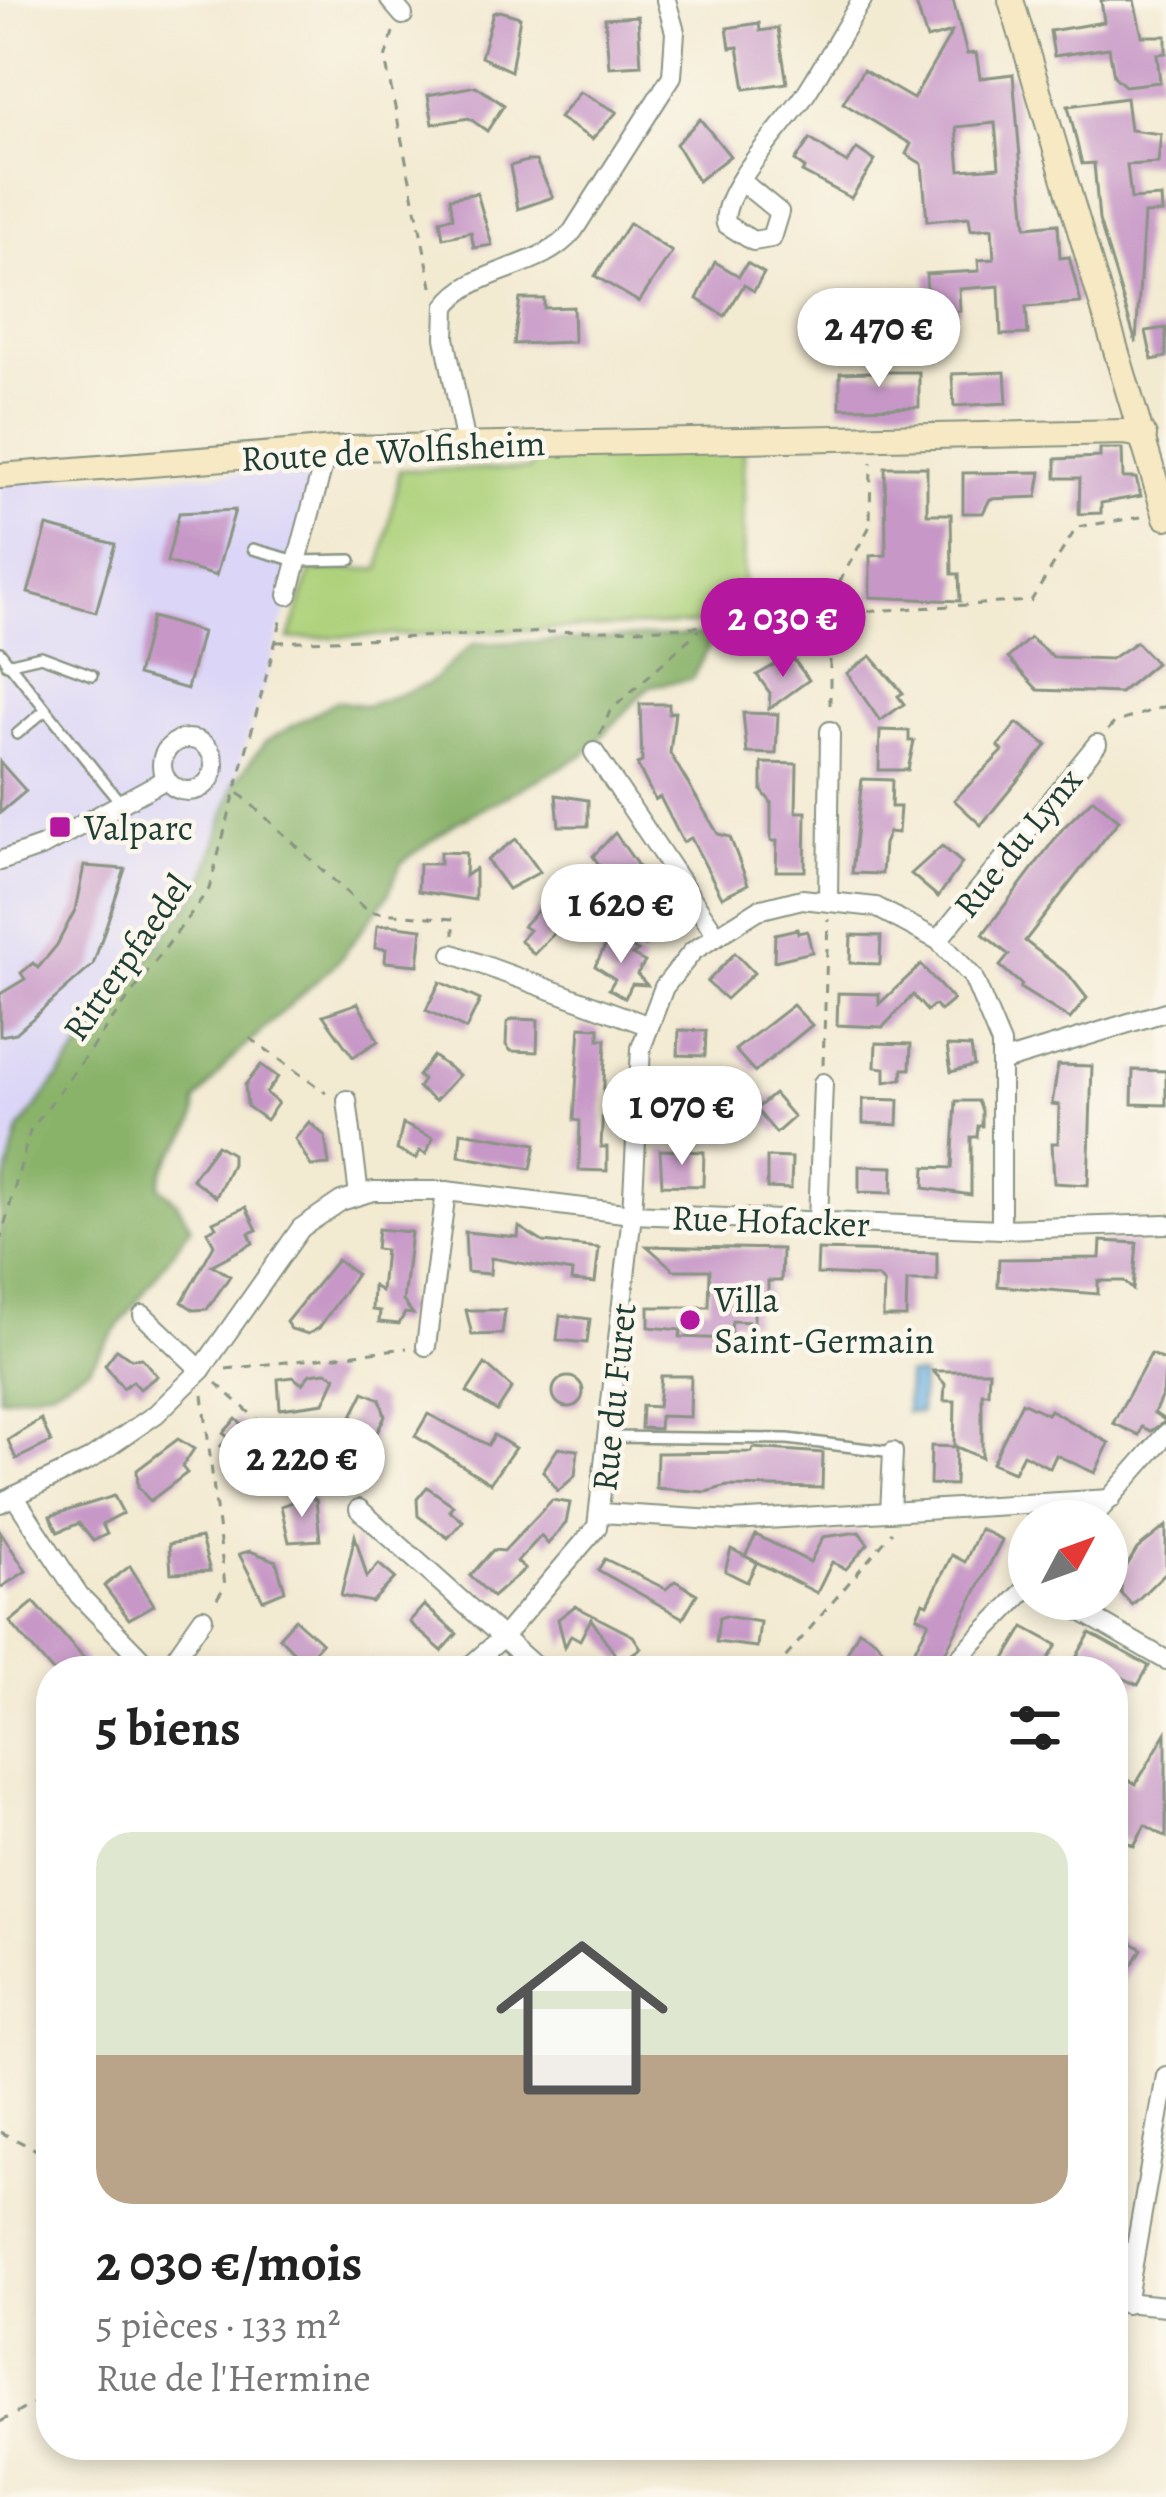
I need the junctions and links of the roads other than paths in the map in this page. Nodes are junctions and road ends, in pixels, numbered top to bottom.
1 (667, 0) edge
2 (862, 0) edge
3 (1011, 0) edge
4 (741, 182) dead end
5 (1144, 436) junction
6 (466, 445) junction
7 (327, 450) junction
8 (0, 476) edge
9 (1166, 516) edge
10 (254, 549) dead end
11 (351, 560) dead end
12 (297, 562) junction
13 (288, 595) road end
14 (0, 652) edge
15 (7, 664) junction
16 (92, 675) dead end
17 (43, 712) junction
18 (830, 731) road end
19 (17, 734) dead end
20 (1097, 743) road end
21 (594, 752) road end
22 (166, 779) dead end
23 (122, 804) junction
24 (0, 861) edge
25 (828, 899) junction
26 (715, 933) junction
27 (938, 940) junction
28 (453, 954) road end
29 (1165, 1012) edge
30 (647, 1025) junction
31 (1004, 1061) junction
32 (823, 1083) road end
33 (347, 1100) road end
34 (446, 1191) junction
35 (358, 1195) junction
36 (632, 1214) junction
37 (818, 1222) junction
38 (1166, 1224) edge
39 (1001, 1229) junction
40 (143, 1316) dead end
41 (426, 1346) road end
42 (201, 1370) junction
43 (1166, 1434) edge
44 (607, 1437) junction
45 (893, 1453) joint
46 (7, 1499) edge
47 (1111, 1499) joint
48 (359, 1509) road end
49 (890, 1512) junction
50 (602, 1513) junction
51 (1008, 1608) edge
52 (203, 1618) road end
53 (1096, 1620) edge
54 (501, 1640) junction
55 (139, 1656) edge
56 (176, 1656) edge
57 (482, 1656) edge
58 (521, 1656) edge
59 (961, 1656) edge
60 (1166, 1660) edge
61 (1166, 2076) edge
62 (1156, 2191) edge
63 (1128, 2277) edge
64 (1128, 2303) edge
65 (1166, 2306) edge

1 - 6 street
2 - 4 street
3 - 5 main road
5 - 6 main road, Route de Wolfisheim
5 - 9 main road
6 - 7 main road, Route de Wolfisheim
7 - 8 main road, Route de Wolfisheim
7 - 12 street
10 - 12 lane
11 - 12 lane
12 - 13 street
14 - 15 lane
15 - 16 lane
15 - 17 lane
17 - 19 lane
17 - 23 lane
18 - 25 street
20 - 27 street, Rue du Lynx
21 - 26 street
22 - 23 street
23 - 24 street
25 - 26 street
25 - 27 street
26 - 30 street, Rue du Furet
27 - 31 street
28 - 30 street
29 - 31 street
30 - 36 street, Rue du Furet
31 - 39 street
32 - 37 street
33 - 35 street
34 - 35 street, Rue Hofacker
34 - 36 street, Rue Hofacker
34 - 41 street
35 - 42 street, Rue Hofacker
36 - 37 street, Rue Hofacker
36 - 44 street, Rue du Furet
37 - 39 street, Rue Hofacker
38 - 39 street, Rue Hofacker
40 - 42 street
42 - 46 street, Rue Hofacker
43 - 47 street
44 - 45 lane
44 - 50 street, Rue du Furet
45 - 49 street
46 - 55 street
47 - 49 street
48 - 54 street
49 - 50 street
50 - 54 street, Rue du Furet
51 - 59 street
52 - 56 street
53 - 60 street
54 - 57 street, Rue du Furet
54 - 58 street
61 - 62 street
62 - 63 street
64 - 65 street

